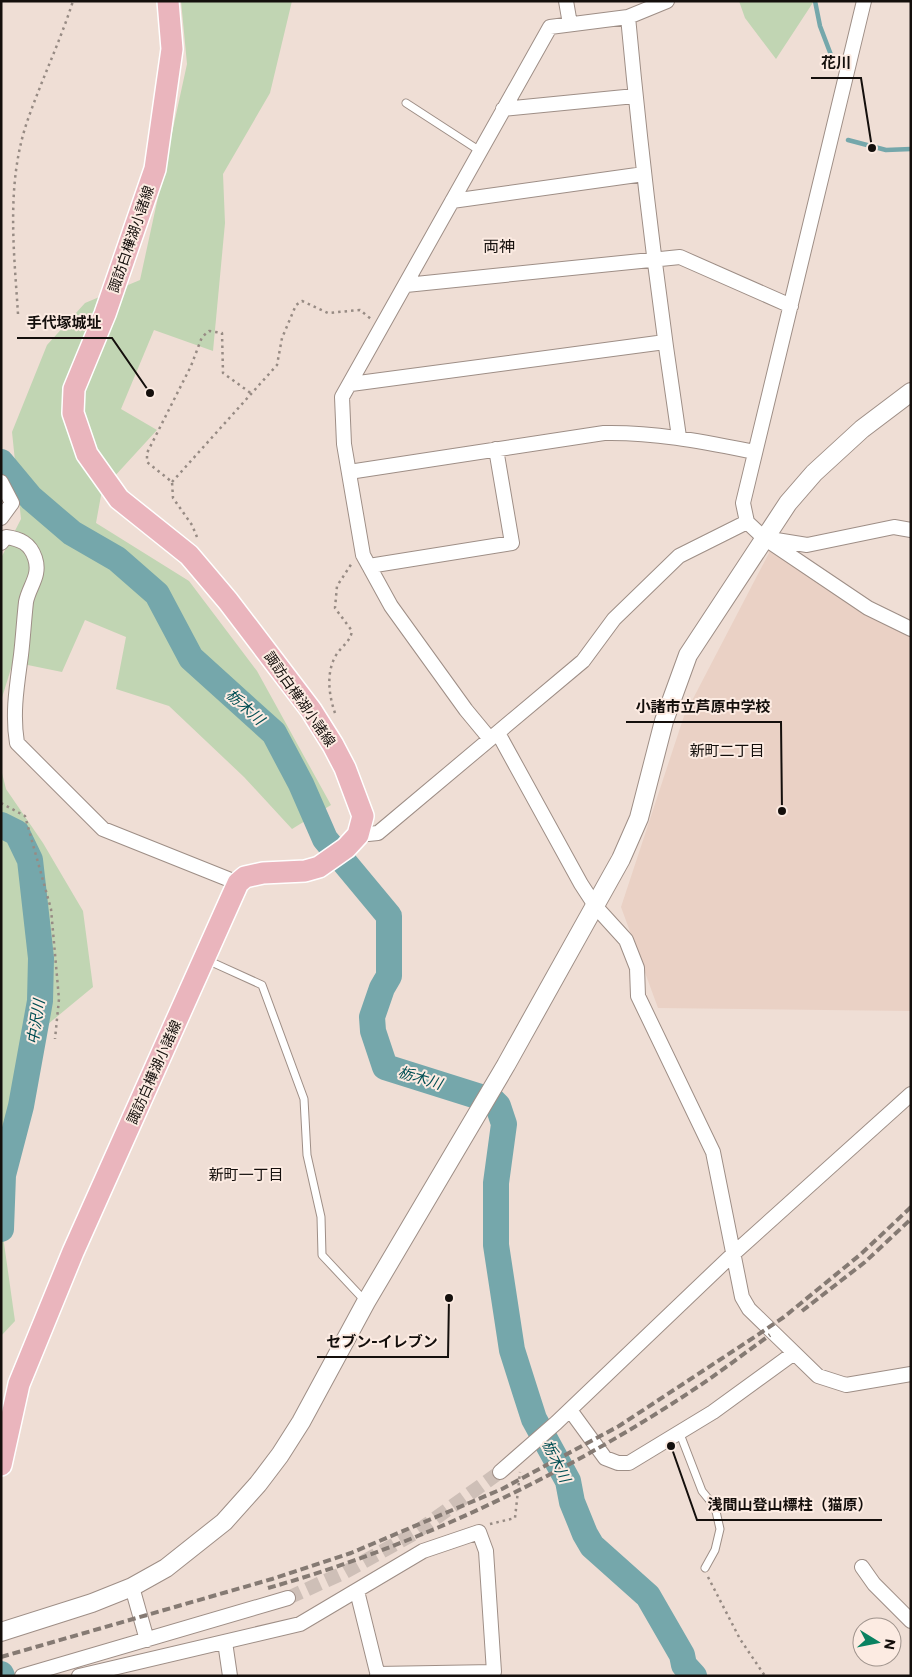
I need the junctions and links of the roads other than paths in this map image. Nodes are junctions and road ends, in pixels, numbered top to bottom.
1 (168, 1) edge
2 (566, 1) edge
3 (667, 1) edge
4 (864, 1) edge
5 (628, 17) junction
6 (570, 24) junction
7 (635, 96) junction
8 (406, 102) dead end
9 (503, 109) junction
10 (480, 152) junction
11 (644, 174) junction
12 (452, 201) junction
13 (654, 258) junction
14 (406, 285) junction
15 (791, 306) junction
16 (665, 342) junction
17 (350, 384) junction
18 (911, 392) edge
19 (679, 437) junction
20 (496, 450) junction
21 (755, 452) junction
22 (349, 472) junction
23 (1, 482) edge
24 (1, 518) edge
25 (747, 522) junction
26 (911, 530) edge
27 (764, 538) junction
28 (1, 543) edge
29 (369, 566) junction
30 (911, 629) edge
31 (494, 736) junction
32 (358, 835) junction
33 (238, 883) junction
34 (596, 907) junction
35 (204, 959) junction
36 (911, 1094) edge
37 (732, 1255) junction
38 (366, 1302) junction
39 (794, 1353) junction
40 (911, 1374) edge
41 (570, 1410) junction
42 (680, 1434) junction
43 (1, 1465) edge
44 (500, 1472) tunnel mouth
45 (862, 1566) dead end
46 (705, 1568) road end
47 (132, 1587) junction
48 (357, 1592) junction
49 (288, 1598) tunnel mouth
50 (911, 1621) edge
51 (1, 1632) edge
52 (147, 1640) junction
53 (225, 1642) junction
54 (132, 1670) edge
55 (494, 1674) edge
56 (27, 1675) edge
57 (378, 1675) edge
58 (80, 1676) edge
59 (230, 1676) edge

1 - 32 main road, 諏訪白樺湖小諸線
2 - 6 street
3 - 5 street
4 - 15 street
5 - 6 street
5 - 7 street
6 - 9 street
7 - 9 street
7 - 11 street
8 - 10 lane
9 - 10 street
10 - 12 street
11 - 12 street
11 - 13 street
12 - 14 street
13 - 14 street
13 - 15 street
13 - 16 street
14 - 17 street
15 - 21 street
16 - 17 street
16 - 19 street
17 - 22 street
18 - 27 street
19 - 20 street
19 - 21 street
20 - 22 street
20 - 29 street
21 - 25 street
22 - 29 street
23 - 24 street
25 - 27 street
25 - 31 street
26 - 27 street
27 - 30 street
27 - 34 street
28 - 33 street
29 - 31 street
31 - 32 street
31 - 34 street
32 - 33 main road
33 - 35 main road, 諏訪白樺湖小諸線
34 - 37 street
34 - 38 street
35 - 38 lane
35 - 43 main road, 諏訪白樺湖小諸線
36 - 37 street
37 - 39 street
37 - 41 street
38 - 47 street
39 - 40 street
39 - 42 street
41 - 42 street
41 - 44 street
42 - 46 lane
45 - 50 street
47 - 51 street
47 - 52 street
48 - 53 street
48 - 55 street
48 - 57 street
49 - 52 street
52 - 56 street
53 - 54 street
53 - 59 street
54 - 58 street
55 - 57 street

